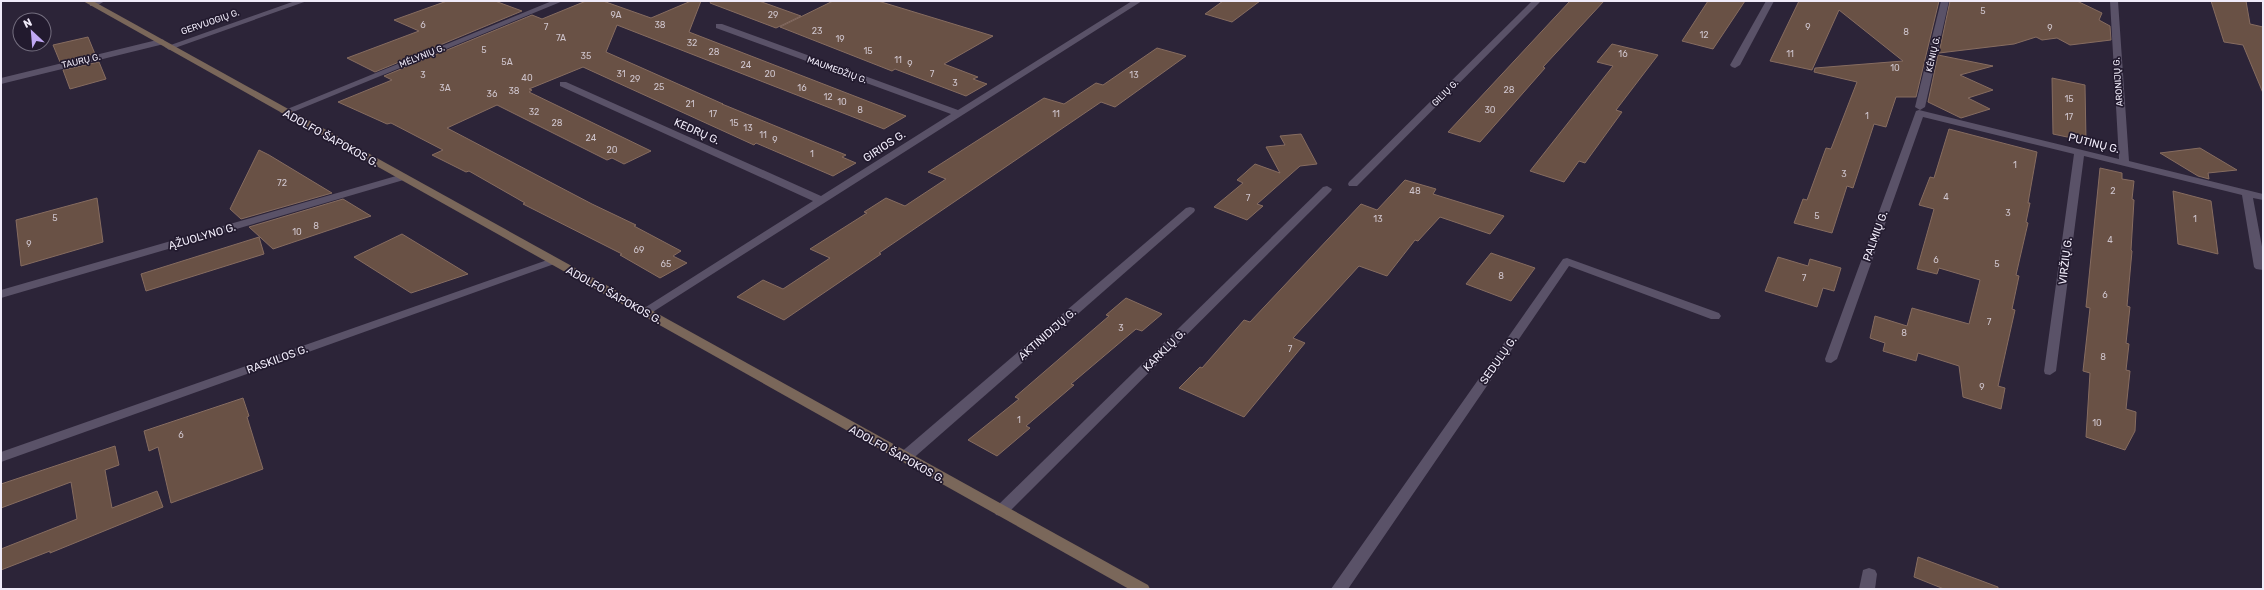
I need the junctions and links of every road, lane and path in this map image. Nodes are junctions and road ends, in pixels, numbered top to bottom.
1 (303, 1) edge
2 (559, 1) edge
3 (1138, 1) edge
4 (1537, 1) edge
5 (1770, 1) edge
6 (1945, 1) edge
7 (2114, 1) edge
8 (94, 2) edge
9 (719, 26) dead end
10 (165, 44) junction
11 (1735, 65) dead end
12 (1, 81) edge
13 (563, 84) dead end
14 (1920, 110) junction
15 (285, 112) junction
16 (956, 114) junction
17 (2079, 152) junction
18 (2124, 163) junction
19 (402, 177) junction
20 (1353, 184) dead end
21 (1327, 189) dead end
22 (2247, 193) junction
23 (2263, 197) edge
24 (821, 200) junction
25 (1190, 210) dead end
26 (552, 261) junction
27 (2260, 267) dead end
28 (1, 294) edge
29 (644, 312) junction
30 (1715, 316) dead end
31 (1831, 359) dead end
32 (2050, 371) dead end
33 (1, 457) edge
34 (904, 458) junction
35 (1001, 511) junction
36 (1142, 589) edge
37 (1339, 589) edge

1 - 10 street, GERVUOGIŲ G.
2 - 15 street, MĖLYNIŲ G.
3 - 16 street, GIRIOS G.
4 - 20 street, GILIŲ G.
5 - 11 street
6 - 14 street, KĖNIŲ G.
7 - 18 street, ARONIJŲ G.
8 - 10 street, ADOLFO ŠAPOKOS G.
9 - 16 street, MAUMEDŽIŲ G.
10 - 12 street, TAURŲ G.
10 - 15 street, ADOLFO ŠAPOKOS G.
13 - 24 street, KEDRŲ G.
14 - 17 street, PUTINŲ G.
14 - 31 street, PALMIŲ G.
15 - 19 street, ADOLFO ŠAPOKOS G.
16 - 24 street, GIRIOS G.
17 - 18 street, PUTINŲ G.
17 - 32 street, VIRŽIŲ G.
18 - 22 street, PUTINŲ G.
19 - 26 street, ADOLFO ŠAPOKOS G.
19 - 28 street, ĄŽUOLYNO G.
21 - 35 street, KARKLŲ G.
22 - 23 street, PUTINŲ G.
22 - 27 street
24 - 29 street, GIRIOS G.
25 - 34 street, AKTINIDIJŲ G.
26 - 29 street, ADOLFO ŠAPOKOS G.
26 - 33 street, RASKILOS G.
29 - 34 street, ADOLFO ŠAPOKOS G.
30 - 37 street, SEDULŲ G.
34 - 35 street, ADOLFO ŠAPOKOS G.
35 - 36 street, ADOLFO ŠAPOKOS G.

